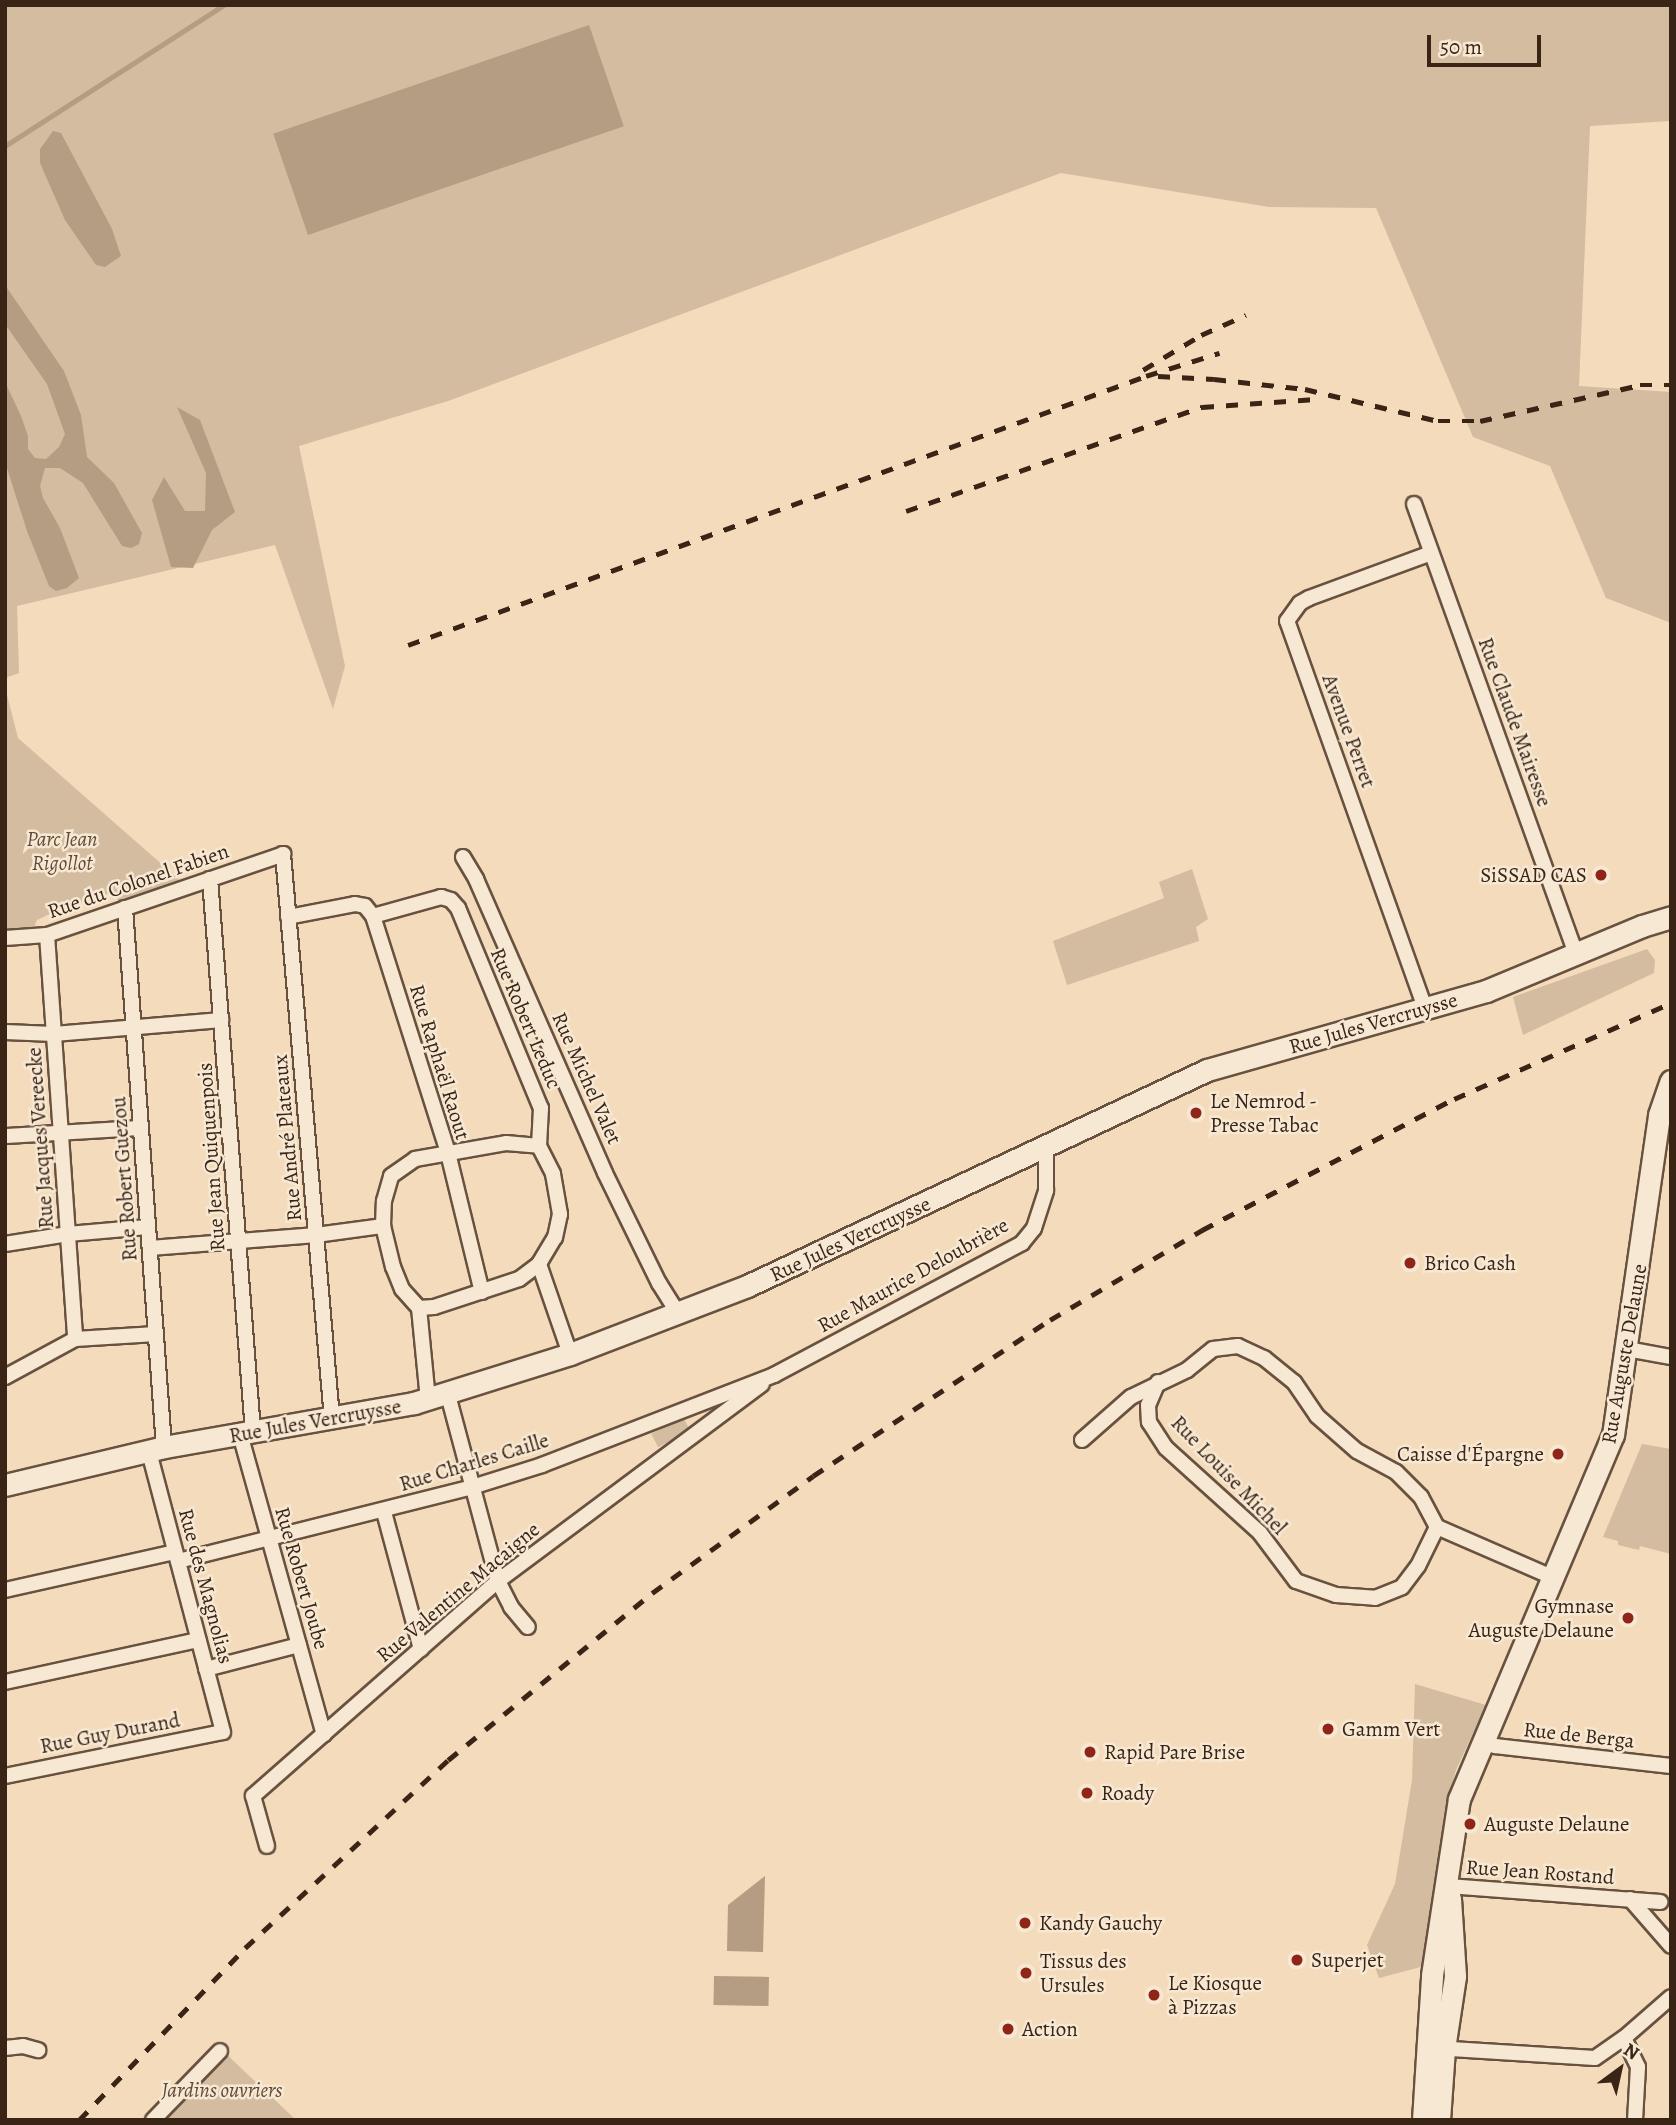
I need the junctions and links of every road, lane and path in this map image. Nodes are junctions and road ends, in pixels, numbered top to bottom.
1 (1414, 503) dead end
2 (1432, 553) junction
3 (283, 853) joint
4 (463, 857) dead end
5 (210, 879) junction
6 (125, 908) junction
7 (373, 916) junction
8 (288, 917) junction
9 (1671, 918) edge
10 (47, 934) junction
11 (5, 938) edge
12 (1577, 956) junction
13 (1425, 1008) junction
14 (221, 1020) junction
15 (134, 1028) junction
16 (5, 1032) edge
17 (54, 1034) junction
18 (1669, 1085) edge
19 (141, 1128) junction
20 (61, 1132) junction
21 (5, 1136) edge
22 (540, 1146) junction
23 (1046, 1148) junction
24 (448, 1153) junction
25 (383, 1226) junction
26 (148, 1227) junction
27 (68, 1234) junction
28 (316, 1235) junction
29 (239, 1241) junction
30 (5, 1244) edge
31 (150, 1248) junction
32 (539, 1264) junction
33 (482, 1292) junction
34 (419, 1308) junction
35 (678, 1313) junction
36 (156, 1334) junction
37 (75, 1339) junction
38 (1627, 1349) junction
39 (570, 1354) junction
40 (1671, 1357) edge
41 (774, 1375) junction
42 (5, 1377) edge
43 (1158, 1382) junction
44 (438, 1397) junction
45 (332, 1419) junction
46 (247, 1433) junction
47 (1082, 1440) dead end
48 (157, 1449) junction
49 (5, 1484) edge
50 (472, 1487) junction
51 (384, 1512) junction
52 (1437, 1527) junction
53 (270, 1539) junction
54 (176, 1557) junction
55 (1552, 1577) junction
56 (498, 1581) junction
57 (5, 1591) edge
58 (528, 1627) dead end
59 (198, 1640) junction
60 (299, 1645) junction
61 (421, 1649) junction
62 (206, 1669) junction
63 (5, 1682) edge
64 (223, 1732) joint
65 (324, 1734) junction
66 (1484, 1742) junction
67 (1671, 1766) edge
68 (5, 1776) edge
69 (267, 1846) dead end
70 (1448, 1886) junction
71 (1630, 1899) junction
72 (1660, 1902) dead end
73 (1671, 1947) edge
74 (1432, 1975) junction
75 (1455, 1976) junction
76 (1671, 1997) edge
77 (1624, 2038) junction
78 (5, 2048) edge
79 (1437, 2048) junction
80 (38, 2050) dead end
81 (220, 2051) dead end
82 (153, 2120) edge
83 (1423, 2120) edge
84 (1439, 2120) edge
85 (1635, 2120) edge

1 - 2 street, Rue Claude Mairesse
2 - 12 street, Rue Claude Mairesse
2 - 13 street, Avenue Perret
3 - 5 street, Rue du Colonel Fabien
3 - 8 street, Rue André Plateaux
4 - 35 street, Rue Michel Valet
5 - 6 street, Rue du Colonel Fabien
5 - 14 street, Rue Jean Quiquenpois
6 - 10 street, Rue du Colonel Fabien
6 - 15 street, Rue Robert Guezou
7 - 8 street
7 - 22 street, Rue Robert Leduc
7 - 24 street, Rue Raphaël Raout
8 - 28 street, Rue André Plateaux
9 - 12 main road, Rue Jules Vercruysse
10 - 11 street, Rue du Colonel Fabien
10 - 17 street, Rue Jacques Vereecke
12 - 13 main road, Rue Jules Vercruysse
13 - 23 main road, Rue Jules Vercruysse
14 - 15 street
14 - 29 street, Rue Jean Quiquenpois
15 - 17 street
15 - 19 street, Rue Robert Guezou
16 - 17 street
17 - 20 street, Rue Jacques Vereecke
18 - 38 main road, Rue Auguste Delaune
19 - 20 street
19 - 26 street, Rue Robert Guezou
20 - 21 street
20 - 27 street, Rue Jacques Vereecke
22 - 24 street
22 - 32 street
23 - 35 main road, Rue Jules Vercruysse
23 - 41 street, Rue Maurice Deloubrière
24 - 25 street, Rue Raphaël Raout
24 - 33 street
25 - 28 street
25 - 34 street, Rue Raphaël Raout
26 - 27 street
26 - 31 street, Rue Robert Guezou
27 - 30 street
27 - 37 street, Rue Jacques Vereecke
28 - 29 street
28 - 45 street, Rue André Plateaux
29 - 31 street
29 - 46 street, Rue Jean Quiquenpois
31 - 36 street, Rue Robert Guezou
32 - 33 street
32 - 39 street
33 - 34 street
34 - 44 street
35 - 39 main road, Rue Jules Vercruysse
36 - 37 street
36 - 48 street, Rue Robert Guezou
37 - 42 street
38 - 40 street
38 - 55 main road, Rue Auguste Delaune
39 - 44 main road, Rue Jules Vercruysse
41 - 50 street, Rue Charles Caille
41 - 56 street, Rue Valentine Macaigne
43 - 47 street
43 - 52 street
43 - 52 street, Rue Louise Michel
44 - 45 main road, Rue Jules Vercruysse
44 - 50 street
45 - 46 main road, Rue Jules Vercruysse
46 - 48 main road, Rue Jules Vercruysse
46 - 53 street, Rue Robert Joube
48 - 49 main road, Rue Jules Vercruysse
48 - 54 street, Rue des Magnolias
50 - 51 street, Rue Charles Caille
50 - 56 street
51 - 53 street, Rue Charles Caille
51 - 61 street
52 - 55 street
53 - 54 street, Rue Charles Caille
53 - 60 street, Rue Robert Joube
54 - 57 street, Rue Charles Caille
54 - 59 street, Rue des Magnolias
55 - 66 main road, Rue Auguste Delaune
56 - 58 street
56 - 61 street, Rue Valentine Macaigne
59 - 62 street, Rue des Magnolias
59 - 63 street
60 - 62 street
60 - 65 street, Rue Robert Joube
61 - 65 street, Rue Valentine Macaigne
62 - 64 street, Rue des Magnolias
64 - 68 street, Rue Guy Durand
65 - 69 street, Rue Valentine Macaigne
66 - 67 street, Rue de Berga
66 - 70 main road, Rue Auguste Delaune
70 - 71 street, Rue Jean Rostand
70 - 74 main road, Rue Auguste Delaune
70 - 75 main road, Rue Auguste Delaune
71 - 72 street, Rue Jean Rostand
71 - 73 street, Rue Jean Rostand
74 - 75 street
74 - 79 main road, Rue Auguste Delaune
75 - 79 main road, Rue Auguste Delaune
76 - 77 street
77 - 79 street
77 - 85 street
78 - 80 street
79 - 83 main road, Rue Auguste Delaune
79 - 84 main road, Rue Auguste Delaune
81 - 82 street

